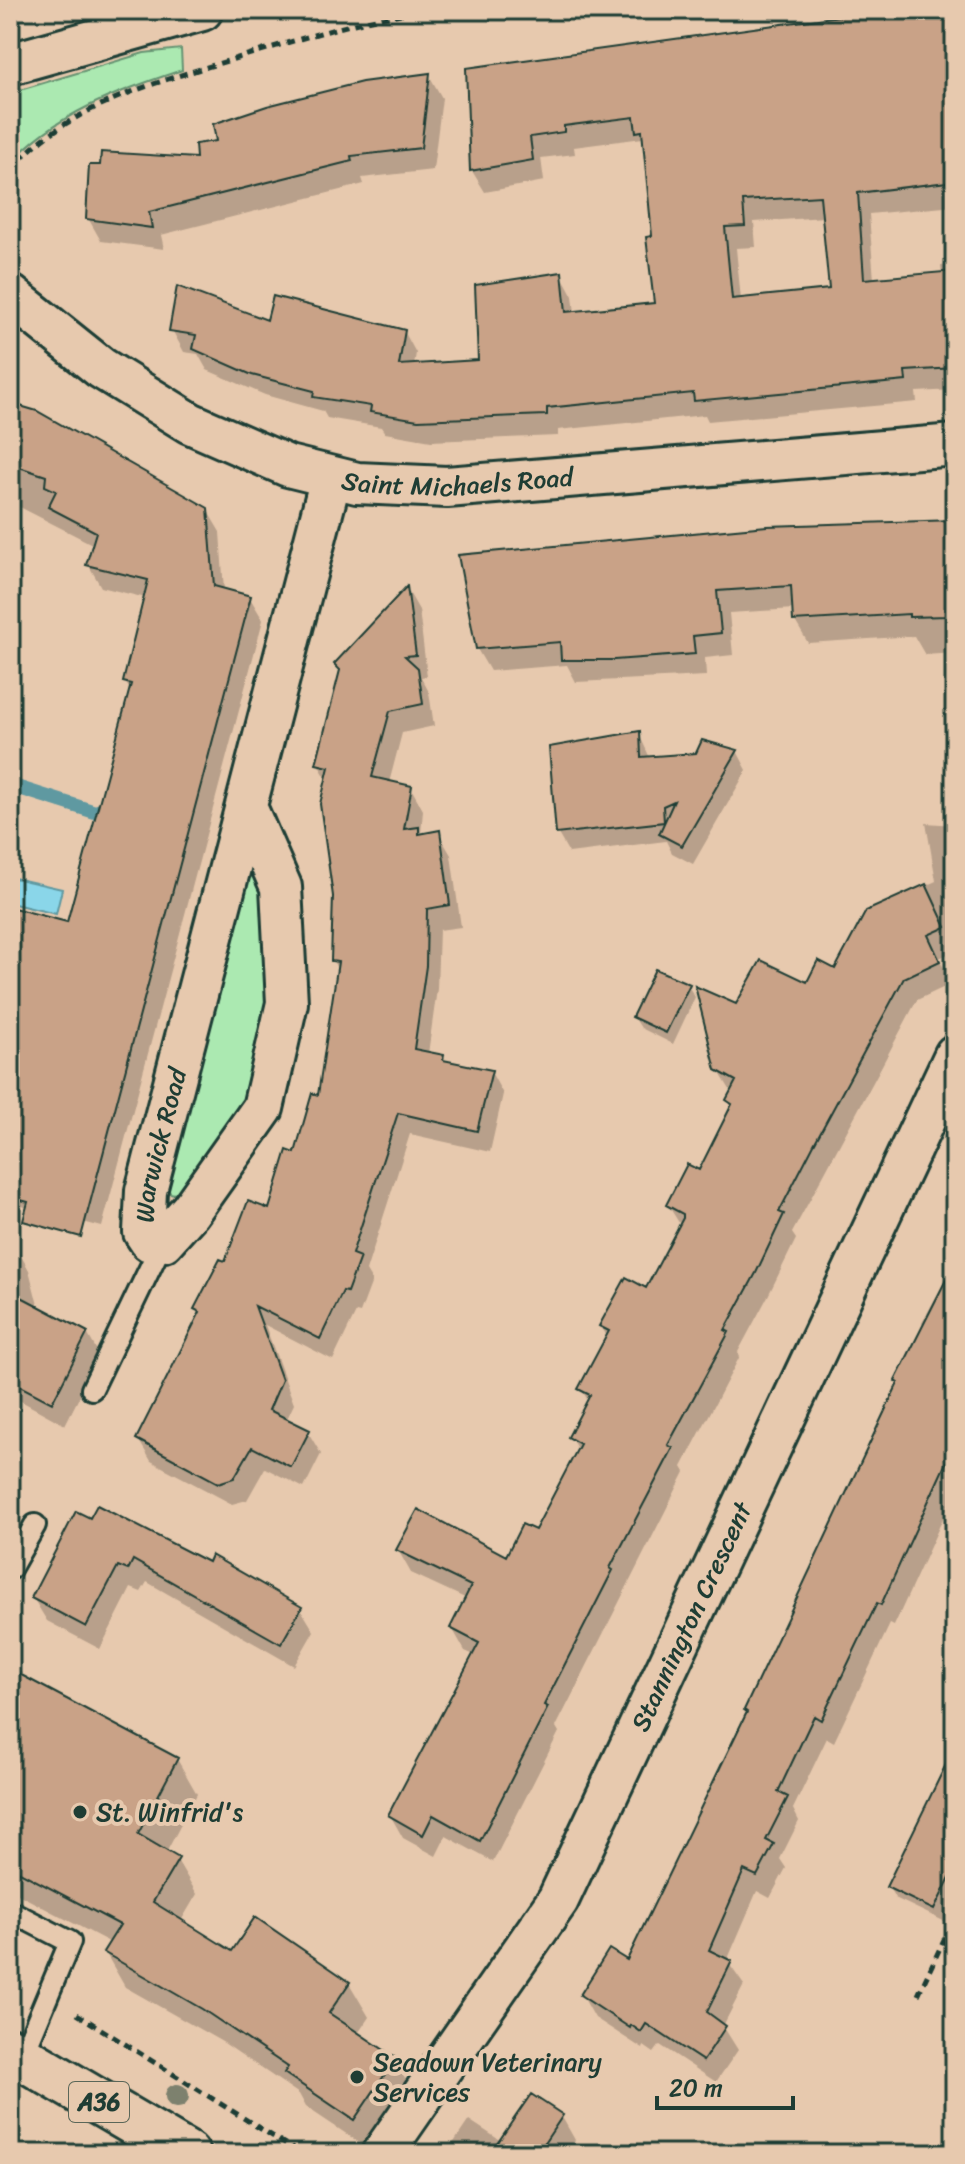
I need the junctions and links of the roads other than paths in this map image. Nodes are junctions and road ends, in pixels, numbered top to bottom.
1 (202, 10) edge
2 (10, 64) edge
3 (10, 295) edge
4 (955, 445) edge
5 (331, 478) junction
6 (246, 807) junction
7 (955, 1055) edge
8 (163, 1241) junction
9 (92, 1389) dead end
10 (35, 1525) dead end
11 (10, 1569) edge
12 (10, 1911) edge
13 (16, 2054) edge
14 (186, 2154) edge
15 (382, 2154) edge

1 - 2 street
3 - 5 street, Saint Michaels Road
4 - 5 street, Saint Michaels Road
5 - 6 street, Warwick Road
6 - 8 street, Warwick Road
6 - 8 street, Warwick Road
7 - 15 street, Stannington Crescent
8 - 9 lane
10 - 11 lane
12 - 13 lane
13 - 14 main road, A36

